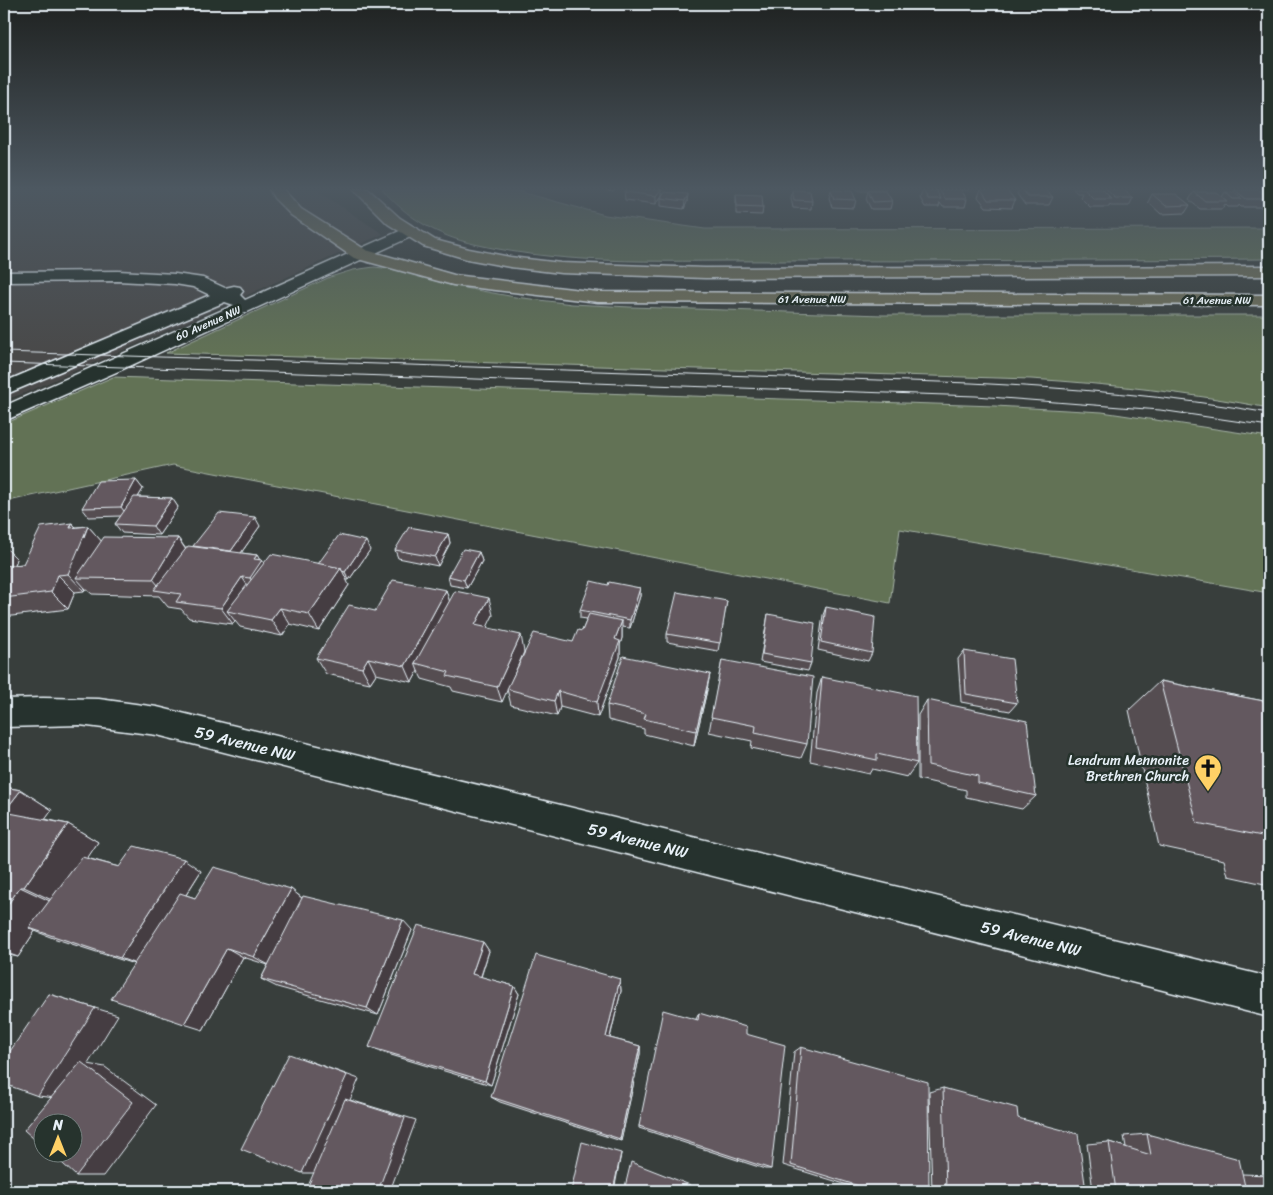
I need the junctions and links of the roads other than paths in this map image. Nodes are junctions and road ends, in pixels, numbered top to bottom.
1 (339, 245) edge
2 (355, 245) edge
3 (380, 245) edge
4 (436, 245) edge
5 (360, 254) junction
6 (299, 263) dead end
7 (1269, 271) edge
8 (4, 277) edge
9 (254, 282) dead end
10 (226, 294) junction
11 (1269, 300) edge
12 (246, 306) junction
13 (4, 389) edge
14 (4, 414) edge
15 (4, 713) edge
16 (1269, 996) edge

1 - 6 street
2 - 5 main road, 61 Avenue NW
3 - 5 street, 60 Avenue NW
4 - 7 main road, 61 Avenue NW
5 - 11 main road, 61 Avenue NW
5 - 12 street, 60 Avenue NW
8 - 10 street
9 - 10 street, 60 Avenue NW
10 - 12 street
10 - 13 street, 60 Avenue NW
12 - 14 street, 60 Avenue NW
15 - 16 street, 59 Avenue NW

